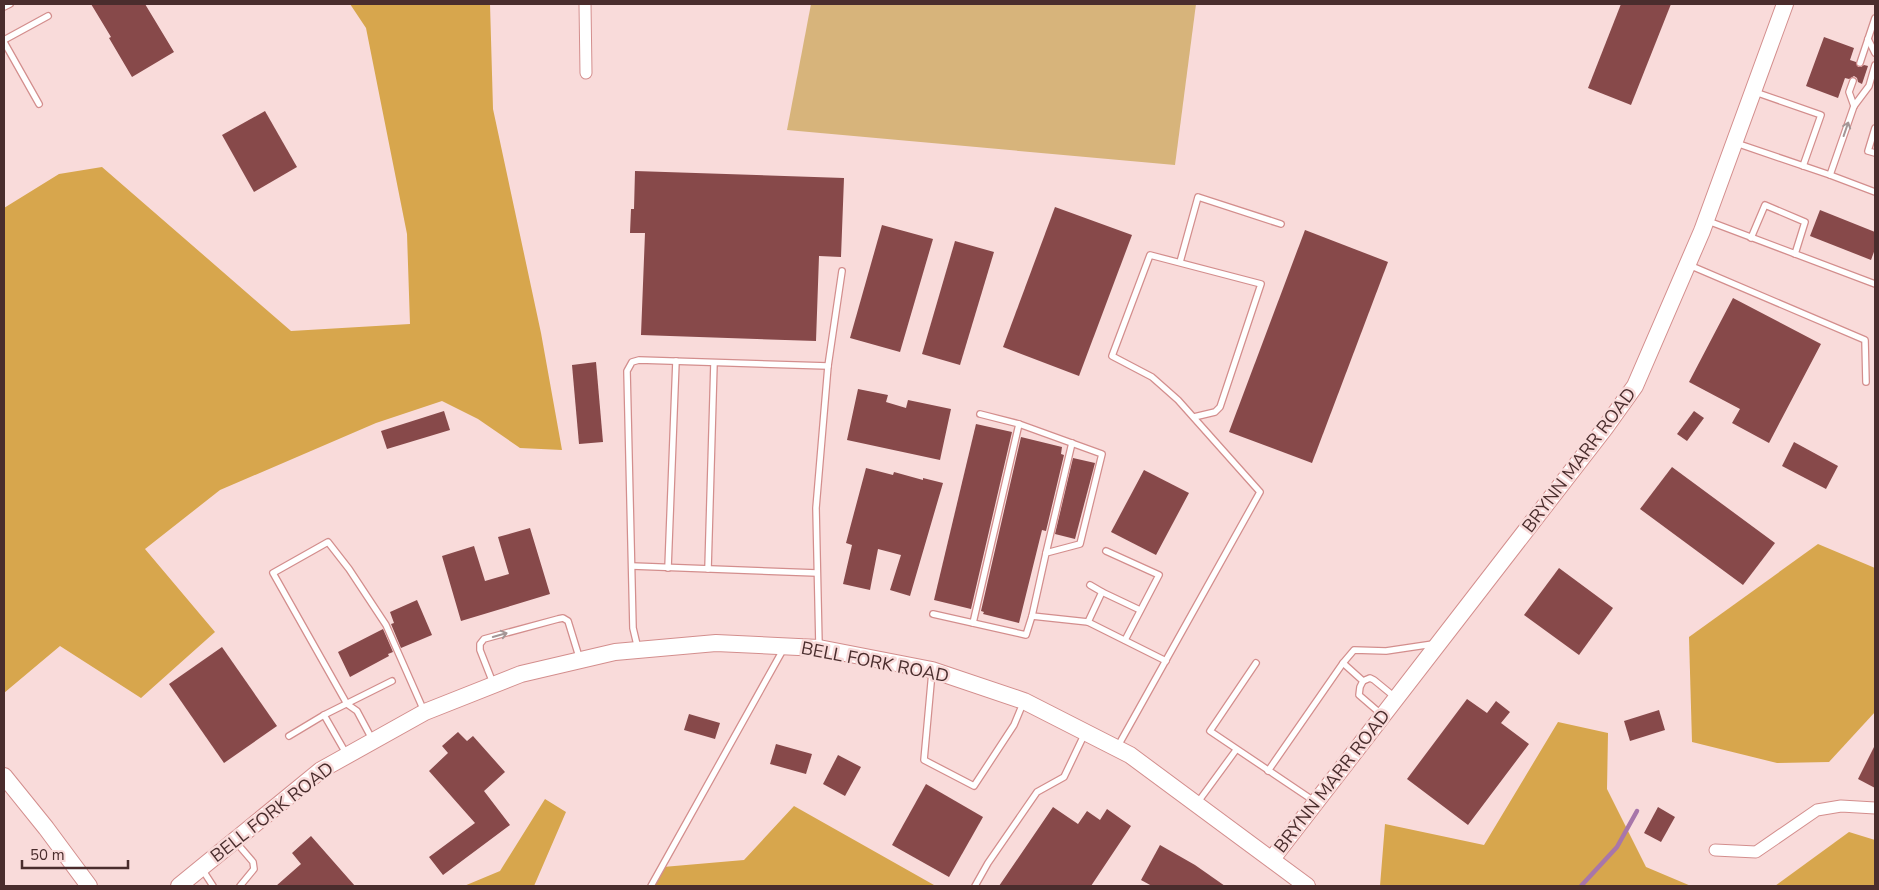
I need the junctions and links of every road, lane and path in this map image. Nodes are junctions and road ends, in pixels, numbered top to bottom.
1 (10, 4) edge
2 (585, 4) edge
3 (1785, 4) edge
4 (4, 7) edge
5 (48, 16) dead end
6 (1875, 18) edge
7 (1868, 39) junction
8 (4, 41) edge
9 (1875, 53) edge
10 (1860, 63) dead end
11 (1875, 65) edge
12 (586, 73) dead end
13 (1853, 81) dead end
14 (1753, 91) junction
15 (39, 104) dead end
16 (1854, 106) junction
17 (1875, 128) edge
18 (1734, 142) junction
19 (1875, 153) edge
20 (1803, 166) junction
21 (1830, 175) junction
22 (1875, 192) edge
23 (1706, 220) junction
24 (1281, 224) dead end
25 (1751, 238) junction
26 (1795, 254) junction
27 (1180, 262) junction
28 (1687, 264) junction
29 (842, 271) dead end
30 (1875, 284) edge
31 (676, 361) junction
32 (714, 362) junction
33 (828, 366) junction
34 (1866, 382) dead end
35 (980, 414) dead end
36 (1194, 417) junction
37 (1019, 424) junction
38 (1072, 442) junction
39 (1106, 551) dead end
40 (1046, 553) junction
41 (632, 566) junction
42 (668, 568) junction
43 (708, 569) junction
44 (817, 573) junction
45 (1090, 585) dead end
46 (1102, 592) junction
47 (1140, 610) junction
48 (933, 614) dead end
49 (1032, 616) junction
50 (1088, 622) junction
51 (973, 623) junction
52 (1125, 640) junction
53 (1439, 644) junction
54 (785, 646) junction
55 (819, 648) junction
56 (638, 650) junction
57 (580, 660) junction
58 (1166, 661) junction
59 (1256, 663) dead end
60 (1343, 663) junction
61 (932, 670) junction
62 (392, 680) dead end
63 (1363, 681) junction
64 (493, 686) junction
65 (1397, 698) junction
66 (1024, 702) junction
67 (347, 704) junction
68 (425, 712) junction
69 (1383, 715) junction
70 (324, 716) junction
71 (1086, 731) junction
72 (289, 736) dead end
73 (373, 741) junction
74 (1117, 748) junction
75 (1236, 750) junction
76 (347, 756) junction
77 (1268, 771) junction
78 (4, 776) edge
79 (1316, 803) junction
80 (1196, 804) junction
81 (1875, 808) edge
82 (234, 840) junction
83 (1715, 850) dead end
84 (1272, 859) junction
85 (201, 868) junction
86 (90, 886) edge
87 (179, 886) edge
88 (213, 886) edge
89 (240, 886) edge
90 (651, 886) edge
91 (975, 886) edge
92 (1307, 886) edge

1 - 4 lane
2 - 12 street
3 - 14 main road, BRYNN MARR ROAD
5 - 8 lane
6 - 7 lane
7 - 9 lane
7 - 10 lane
8 - 15 lane
11 - 16 lane
13 - 16 lane
14 - 18 main road, BRYNN MARR ROAD
14 - 20 lane
21 -> 16 lane
17 - 19 lane
18 - 20 lane
18 - 23 main road, BRYNN MARR ROAD
20 - 21 lane
21 - 22 lane
23 - 25 lane
23 - 28 main road, BRYNN MARR ROAD
24 - 27 lane
25 - 26 lane
25 - 26 lane
26 - 30 lane
27 - 36 lane
27 - 36 lane
28 - 34 lane
28 - 53 main road, BRYNN MARR ROAD
29 - 33 lane
31 - 32 lane
31 - 41 lane
31 - 42 lane
32 - 33 lane
32 - 43 lane
33 - 44 lane
35 - 37 lane
36 - 58 lane
37 - 38 lane
37 - 51 lane
38 - 40 lane
38 - 40 lane
39 - 47 lane
40 - 49 lane
41 - 42 lane
41 - 56 lane
42 - 43 lane
43 - 44 lane
44 - 55 lane
45 - 46 lane
46 - 47 lane
46 - 50 lane
47 - 52 lane
48 - 51 lane
49 - 50 lane
49 - 51 lane
50 - 52 lane
52 - 58 lane
53 - 60 lane
53 - 65 main road, BRYNN MARR ROAD
54 - 55 main road, BELL FORK ROAD
54 - 56 main road, BELL FORK ROAD
54 - 90 lane
55 - 61 main road, BELL FORK ROAD
56 - 57 main road, BELL FORK ROAD
57 - 64 main road, BELL FORK ROAD
64 -> 57 lane
58 - 74 lane
59 - 75 lane
60 - 63 lane
60 - 77 lane
61 - 66 main road, BELL FORK ROAD
61 - 66 lane
62 - 67 lane
63 - 65 lane
63 - 69 lane
64 - 68 main road, BELL FORK ROAD
65 - 69 main road, BRYNN MARR ROAD
66 - 71 main road, BELL FORK ROAD
67 - 68 lane
67 - 70 lane
67 - 73 lane
68 - 73 main road, BELL FORK ROAD
69 - 79 main road, BRYNN MARR ROAD
70 - 72 lane
70 - 76 lane
71 - 74 main road, BELL FORK ROAD
71 - 91 lane
73 - 76 main road, BELL FORK ROAD
74 - 80 main road, BELL FORK ROAD
75 - 77 lane
75 - 80 lane
76 - 82 main road, BELL FORK ROAD
77 - 79 lane
78 - 86 main road
79 - 84 main road, BRYNN MARR ROAD
80 - 84 main road, BELL FORK ROAD
81 - 83 street
82 - 85 main road, BELL FORK ROAD
82 - 89 lane
84 - 92 main road, BELL FORK ROAD
85 - 87 main road, BELL FORK ROAD
85 - 88 lane

